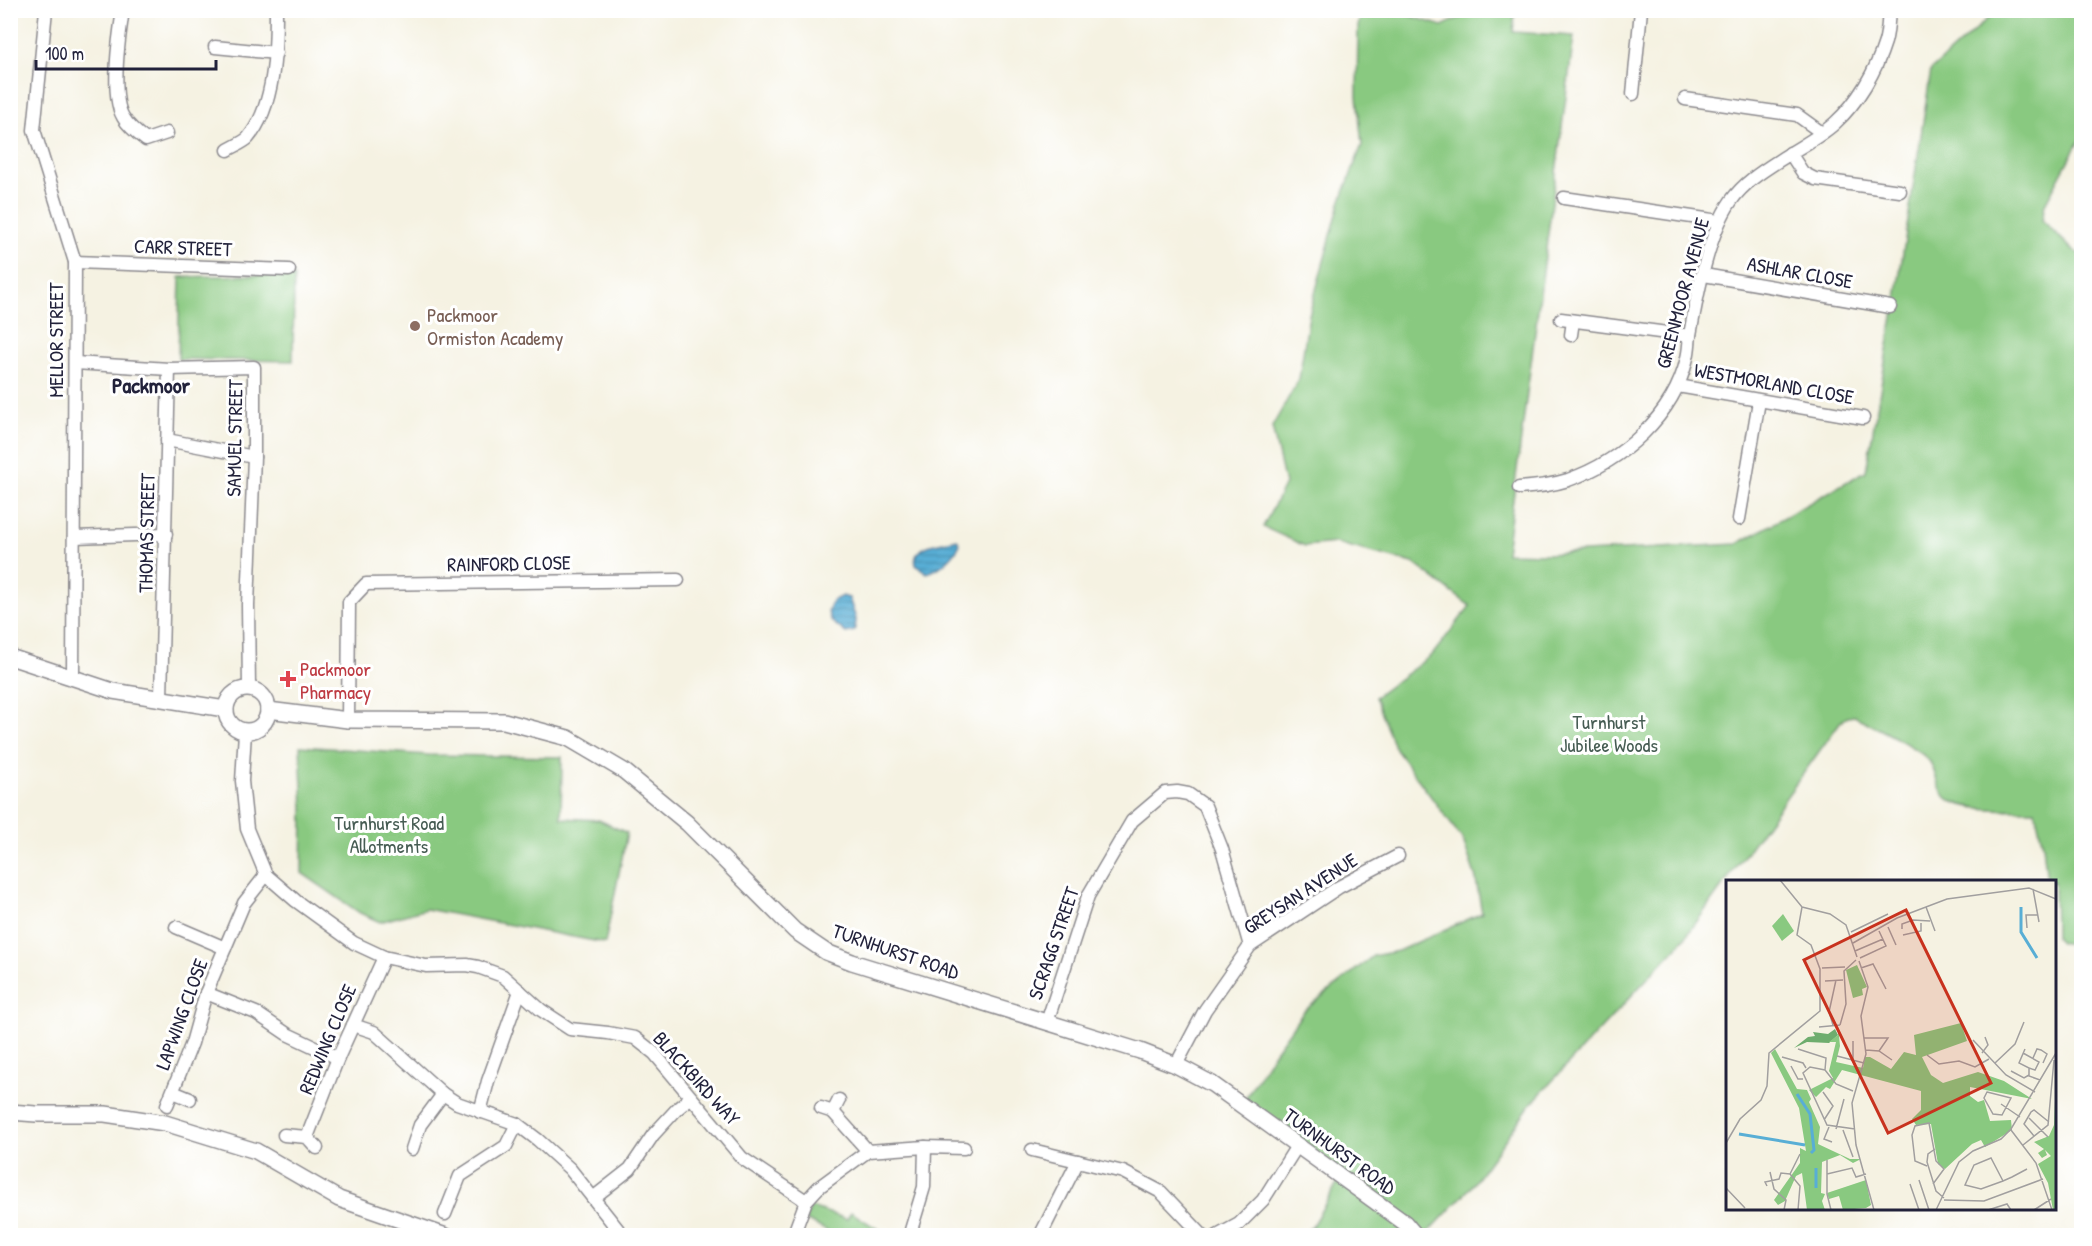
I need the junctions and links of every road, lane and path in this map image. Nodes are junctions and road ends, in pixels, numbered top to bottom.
1 (46, 10) edge
2 (123, 10) edge
3 (276, 10) edge
4 (1641, 10) edge
5 (1889, 10) edge
6 (215, 47) dead end
7 (276, 53) junction
8 (1633, 94) dead end
9 (1685, 99) dead end
10 (167, 133) dead end
11 (1822, 133) junction
12 (228, 150) dead end
13 (1790, 153) junction
14 (1900, 190) dead end
15 (1564, 198) dead end
16 (1719, 221) junction
17 (75, 262) junction
18 (289, 270) dead end
19 (1704, 275) junction
20 (1890, 307) dead end
21 (1571, 335) dead end
22 (1690, 336) junction
23 (75, 363) junction
24 (162, 366) junction
25 (1678, 386) junction
26 (1759, 400) junction
27 (1863, 418) dead end
28 (167, 440) junction
29 (254, 457) junction
30 (1519, 488) dead end
31 (1728, 498) dead end
32 (1742, 501) junction
33 (1739, 519) dead end
34 (166, 534) junction
35 (74, 537) junction
36 (678, 580) dead end
37 (10, 657) edge
38 (73, 677) junction
39 (249, 689) junction
40 (160, 698) junction
41 (225, 709) junction
42 (268, 710) junction
43 (348, 720) junction
44 (245, 732) junction
45 (1398, 855) dead end
46 (266, 875) junction
47 (176, 927) dead end
48 (1250, 946) junction
49 (225, 948) junction
50 (384, 957) junction
51 (520, 992) junction
52 (206, 993) junction
53 (1047, 1022) junction
54 (353, 1025) junction
55 (338, 1059) junction
56 (1176, 1065) junction
57 (173, 1092) junction
58 (443, 1094) junction
59 (690, 1098) junction
60 (190, 1099) dead end
61 (839, 1100) dead end
62 (167, 1105) dead end
63 (10, 1112) edge
64 (480, 1112) junction
65 (517, 1124) junction
66 (284, 1135) dead end
67 (307, 1137) junction
68 (1297, 1146) junction
69 (925, 1147) junction
70 (317, 1148) dead end
71 (964, 1148) dead end
72 (412, 1149) dead end
73 (1032, 1150) dead end
74 (868, 1151) junction
75 (1078, 1161) junction
76 (593, 1198) junction
77 (807, 1202) junction
78 (445, 1214) dead end
79 (910, 1230) dead end
80 (446, 1236) edge
81 (623, 1236) edge
82 (793, 1236) edge
83 (1040, 1236) edge
84 (1203, 1236) edge
85 (1217, 1236) edge
86 (1416, 1236) edge

1 - 17 street, MELLOR STREET
2 - 10 street
3 - 7 street
4 - 8 street
5 - 11 street, GREENMOOR AVENUE
6 - 7 street
7 - 12 street
9 - 11 street
11 - 13 street, GREENMOOR AVENUE
13 - 14 street
13 - 16 street, GREENMOOR AVENUE
15 - 16 street
16 - 19 street, GREENMOOR AVENUE
17 - 18 street, CARR STREET
17 - 23 street, MELLOR STREET
19 - 20 street, ASHLAR CLOSE
19 - 22 street, GREENMOOR AVENUE
21 - 22 street
22 - 25 street, GREENMOOR AVENUE
23 - 24 street, SAMUEL STREET
23 - 35 street, MELLOR STREET
24 - 28 street, THOMAS STREET
24 - 29 street, SAMUEL STREET
25 - 26 street, WESTMORLAND CLOSE
25 - 30 street, GREENMOOR AVENUE
26 - 27 street, WESTMORLAND CLOSE
26 - 32 street
28 - 29 street
28 - 34 street, THOMAS STREET
29 - 39 street, SAMUEL STREET
31 - 32 street
32 - 33 street
34 - 35 street
34 - 40 street, THOMAS STREET
35 - 38 street, MELLOR STREET
36 - 43 street, RAINFORD CLOSE
37 - 38 street
38 - 40 street
39 - 41 street
39 - 42 street
40 - 41 street
41 - 44 street
42 - 43 street, TURNHURST ROAD
42 - 44 street
43 - 53 street, TURNHURST ROAD
44 - 46 street, BLACKBIRD WAY
45 - 48 street, GREYSAN AVENUE
46 - 49 street, LAPWING CLOSE
46 - 50 street, BLACKBIRD WAY
47 - 49 street, LAPWING CLOSE
48 - 53 street, SCRAGG STREET
48 - 56 street, GREYSAN AVENUE
49 - 52 street, LAPWING CLOSE
50 - 51 street, BLACKBIRD WAY
50 - 54 street, REDWING CLOSE
51 - 59 street, BLACKBIRD WAY
51 - 64 street
52 - 55 street
52 - 57 street, LAPWING CLOSE
53 - 56 street, TURNHURST ROAD
54 - 55 street, REDWING CLOSE
54 - 58 street
55 - 67 street, REDWING CLOSE
56 - 68 street, TURNHURST ROAD
57 - 60 street, LAPWING CLOSE
57 - 62 street, LAPWING CLOSE
58 - 64 street
58 - 72 street
59 - 76 street
59 - 77 street, BLACKBIRD WAY
61 - 74 street
63 - 80 street
64 - 65 street
65 - 76 street
65 - 78 street
66 - 67 street
67 - 70 street
68 - 85 street
68 - 86 street, TURNHURST ROAD
69 - 71 street
69 - 74 street
69 - 79 street
73 - 75 street
74 - 77 street
75 - 83 street
75 - 84 street
76 - 81 street
77 - 82 street

